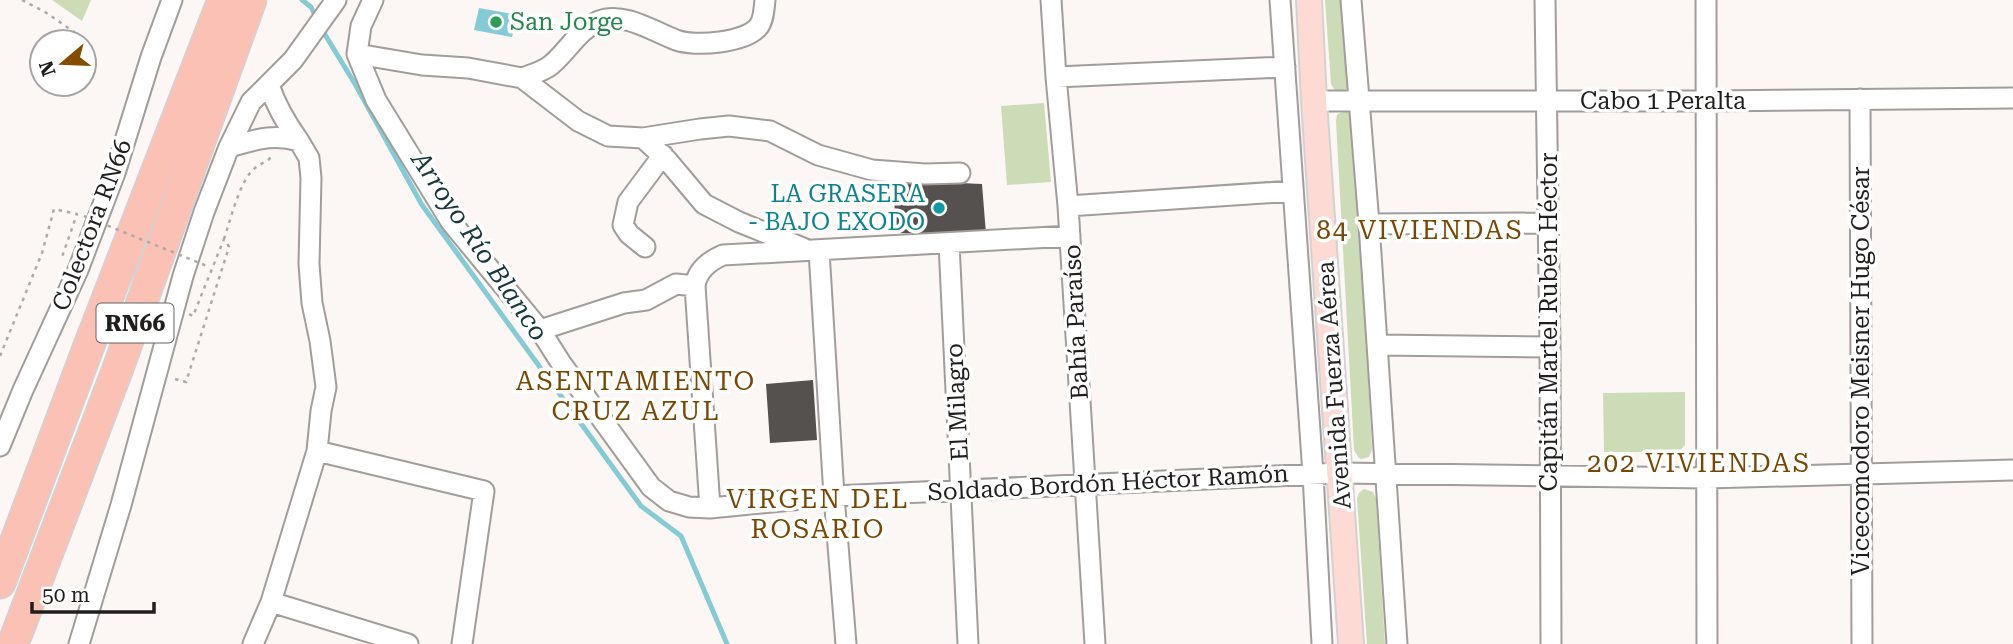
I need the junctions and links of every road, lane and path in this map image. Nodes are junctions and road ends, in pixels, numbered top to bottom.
1 (22, 0) edge
2 (172, 0) edge
3 (223, 0) edge
4 (251, 0) edge
5 (336, 0) edge
6 (373, 0) edge
7 (765, 0) edge
8 (1051, 0) edge
9 (1280, 0) edge
10 (1309, 0) edge
11 (1351, 0) edge
12 (1545, 0) edge
13 (1706, 0) edge
14 (68, 28) edge
15 (357, 54) junction
16 (1284, 66) junction
17 (1056, 77) junction
18 (522, 78) junction
19 (269, 85) junction
20 (2013, 98) edge
21 (1860, 99) junction
22 (1314, 101) junction
23 (1360, 101) junction
24 (1707, 101) junction
25 (1547, 102) junction
26 (643, 138) junction
27 (299, 141) junction
28 (246, 143) junction
29 (663, 155) junction
30 (960, 173) dead end
31 (1293, 191) junction
32 (1068, 206) junction
33 (83, 216) dead end
34 (1548, 223) junction
35 (1369, 224) junction
36 (1070, 236) junction
37 (949, 243) junction
38 (645, 247) dead end
39 (815, 251) junction
40 (60, 264) dead end
41 (207, 265) dead end
42 (695, 286) junction
43 (198, 290) dead end
44 (540, 330) junction
45 (1377, 345) junction
46 (1550, 347) junction
47 (0, 356) edge
48 (155, 374) junction
49 (0, 446) edge
50 (317, 451) junction
51 (2013, 470) edge
52 (1385, 472) junction
53 (1340, 473) junction
54 (1861, 473) junction
55 (1313, 474) junction
56 (1550, 476) junction
57 (1707, 478) junction
58 (1085, 484) junction
59 (961, 489) junction
60 (834, 496) junction
61 (710, 508) junction
62 (0, 583) edge
63 (271, 602) junction
64 (13, 644) edge
65 (79, 644) edge
66 (253, 644) edge
67 (408, 644) edge
68 (462, 644) edge
69 (846, 644) edge
70 (968, 644) edge
71 (1095, 644) edge
72 (1322, 644) edge
73 (1351, 644) edge
74 (1397, 644) edge
75 (1551, 644) edge
76 (1707, 644) edge
77 (1862, 644) edge

1 - 14 path
2 - 49 street, Colectora RN66
3 - 62 highway, RN66
4 - 64 highway, RN66
5 - 19 street
6 - 15 street
7 - 18 street
8 - 17 street, Bahía Paraíso
9 - 16 street
10 - 22 main road, Avenida Fuerza Aérea
11 - 23 street
12 - 25 street, Capitán Martel Rubén Héctor
13 - 24 street
15 - 18 street
15 - 44 street, Soldado Bordón Héctor Ramón
16 - 17 street
16 - 31 street
17 - 32 street, Bahía Paraíso
18 - 26 street
19 - 27 street
19 - 28 street
20 - 21 street, Cabo 1 Peralta
21 - 24 street, Cabo 1 Peralta
21 - 54 street, Vicecomodoro Meisner Hugo César
22 - 23 street, Cabo 1 Peralta
22 - 53 main road, Avenida Fuerza Aérea
23 - 25 street, Cabo 1 Peralta
23 - 35 street
24 - 25 street, Cabo 1 Peralta
24 - 57 street
25 - 34 street, Capitán Martel Rubén Héctor
26 - 29 street
26 - 30 street
27 - 28 street
27 - 50 street
28 - 48 street
29 - 38 street
29 - 39 street
31 - 32 street
31 - 55 street
32 - 36 street, Bahía Paraíso
33 - 41 path, bridge
34 - 35 street
34 - 46 street, Capitán Martel Rubén Héctor
35 - 45 street
36 - 37 street
36 - 58 street, Bahía Paraíso
37 - 39 street
37 - 59 street, El Milagro
39 - 42 street
39 - 60 street
40 - 47 path
42 - 44 street
42 - 61 street
43 - 48 path
44 - 61 street, Soldado Bordón Héctor Ramón
45 - 46 street
45 - 52 street
46 - 56 street, Capitán Martel Rubén Héctor
48 - 65 street
50 - 63 street
50 - 68 street
51 - 54 street, Soldado Bordón Héctor Ramón
52 - 53 street, Soldado Bordón Héctor Ramón
52 - 56 street, Soldado Bordón Héctor Ramón
52 - 74 street
53 - 55 street, Soldado Bordón Héctor Ramón
53 - 73 main road, Avenida Fuerza Aérea
54 - 57 street, Soldado Bordón Héctor Ramón
54 - 77 street, Vicecomodoro Meisner Hugo César
55 - 58 street, Soldado Bordón Héctor Ramón
55 - 72 street
56 - 57 street, Soldado Bordón Héctor Ramón
56 - 75 street, Capitán Martel Rubén Héctor
57 - 76 street
58 - 59 street, Soldado Bordón Héctor Ramón
58 - 71 street, Bahía Paraíso
59 - 60 street, Soldado Bordón Héctor Ramón
59 - 70 street, El Milagro
60 - 61 street, Soldado Bordón Héctor Ramón
60 - 69 street
63 - 66 street
63 - 67 street

